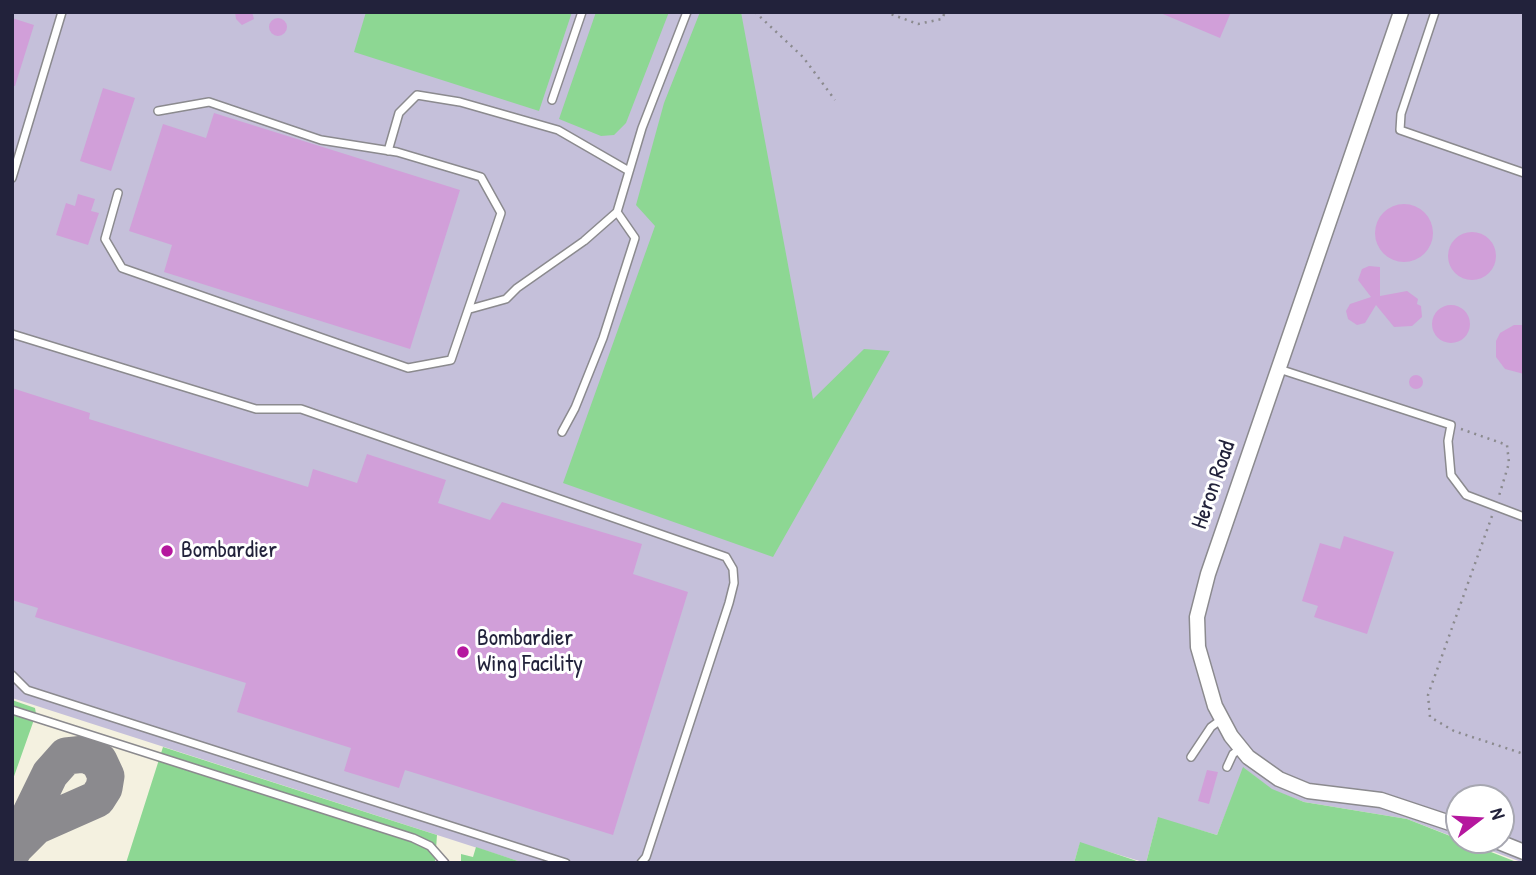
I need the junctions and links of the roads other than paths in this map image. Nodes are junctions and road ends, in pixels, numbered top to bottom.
1 (62, 12) edge
2 (582, 12) edge
3 (687, 12) edge
4 (1401, 12) edge
5 (1435, 12) edge
6 (552, 100) dead end
7 (158, 111) dead end
8 (388, 151) junction
9 (629, 171) junction
10 (1524, 173) edge
11 (12, 178) edge
12 (118, 193) dead end
13 (617, 212) junction
14 (470, 309) junction
15 (12, 334) edge
16 (1278, 369) junction
17 (562, 432) dead end
18 (1524, 517) edge
19 (12, 675) edge
20 (12, 710) edge
21 (1222, 719) junction
22 (1241, 748) junction
23 (1191, 757) dead end
24 (1227, 767) dead end
25 (1445, 821) edge
26 (444, 863) edge
27 (566, 863) edge
28 (641, 863) edge

1 - 11 lane
2 - 6 lane
3 - 9 lane
4 - 16 street, Heron Road
5 - 10 lane
7 - 8 lane
8 - 9 lane
8 - 14 lane
9 - 13 lane
12 - 14 lane
13 - 14 lane
13 - 17 lane
15 - 28 lane
16 - 18 lane
16 - 21 street, Heron Road
19 - 27 lane
20 - 26 lane
21 - 22 street, Heron Road
21 - 23 lane
22 - 24 lane
22 - 25 street, Heron Road

